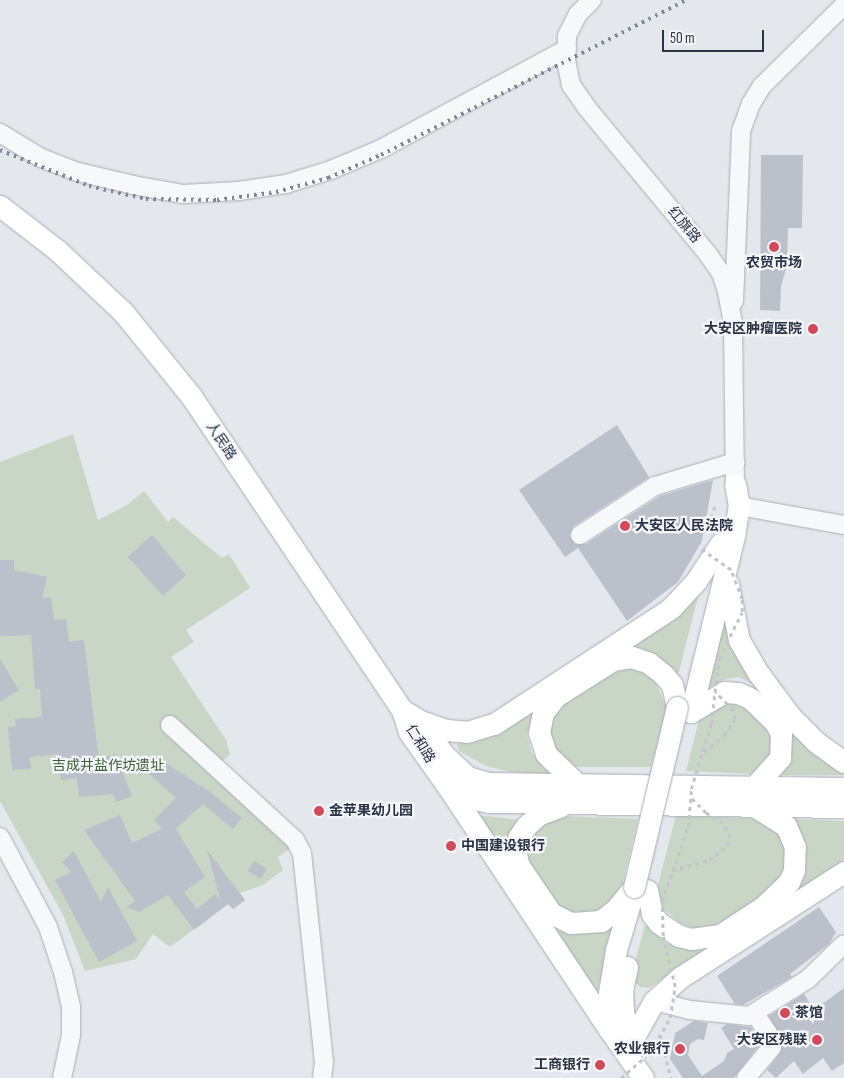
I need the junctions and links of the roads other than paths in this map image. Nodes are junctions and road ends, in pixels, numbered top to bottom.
1 (592, 0) edge
2 (844, 5) edge
3 (567, 49) junction
4 (0, 132) edge
5 (0, 206) edge
6 (733, 324) junction
7 (735, 462) junction
8 (735, 484) junction
9 (739, 506) junction
10 (844, 525) edge
11 (580, 535) dead end
12 (721, 543) junction
13 (726, 573) junction
14 (684, 709) junction
15 (411, 716) junction
16 (170, 725) dead end
17 (844, 762) edge
18 (448, 787) junction
19 (844, 788) edge
20 (573, 792) junction
21 (754, 796) junction
22 (844, 806) edge
23 (0, 838) edge
24 (844, 872) edge
25 (641, 888) junction
26 (844, 944) edge
27 (654, 1001) junction
28 (755, 1014) junction
29 (609, 1029) junction
30 (632, 1050) junction
31 (62, 1078) edge
32 (322, 1078) edge
33 (643, 1078) edge
34 (746, 1078) edge

1 - 3 street, 红旗路
2 - 6 street
3 - 4 street
3 - 6 street, 红旗路
5 - 15 main road, 人民路
6 - 7 street, 红旗路
7 - 8 street, 红旗路
7 - 11 street
8 - 9 main road
8 - 12 main road
9 - 10 street
9 - 13 main road
12 - 14 main road
12 - 15 main road
13 - 14 main road
13 - 17 main road
14 - 20 main road
14 - 21 main road
14 - 25 main road
15 - 18 main road, 仁和路
15 - 20 main road, 仁和路
16 - 32 street
18 - 20 main road, 仁和路
18 - 29 main road
19 - 21 main road, 仁和路
20 - 21 main road, 仁和路
20 - 25 main road
21 - 22 main road, 仁和路
21 - 25 main road
23 - 31 street
24 - 27 main road
25 - 29 main road
25 - 30 main road
26 - 28 street
27 - 28 street
27 - 30 main road
28 - 34 street
29 - 30 main road
30 - 33 main road

